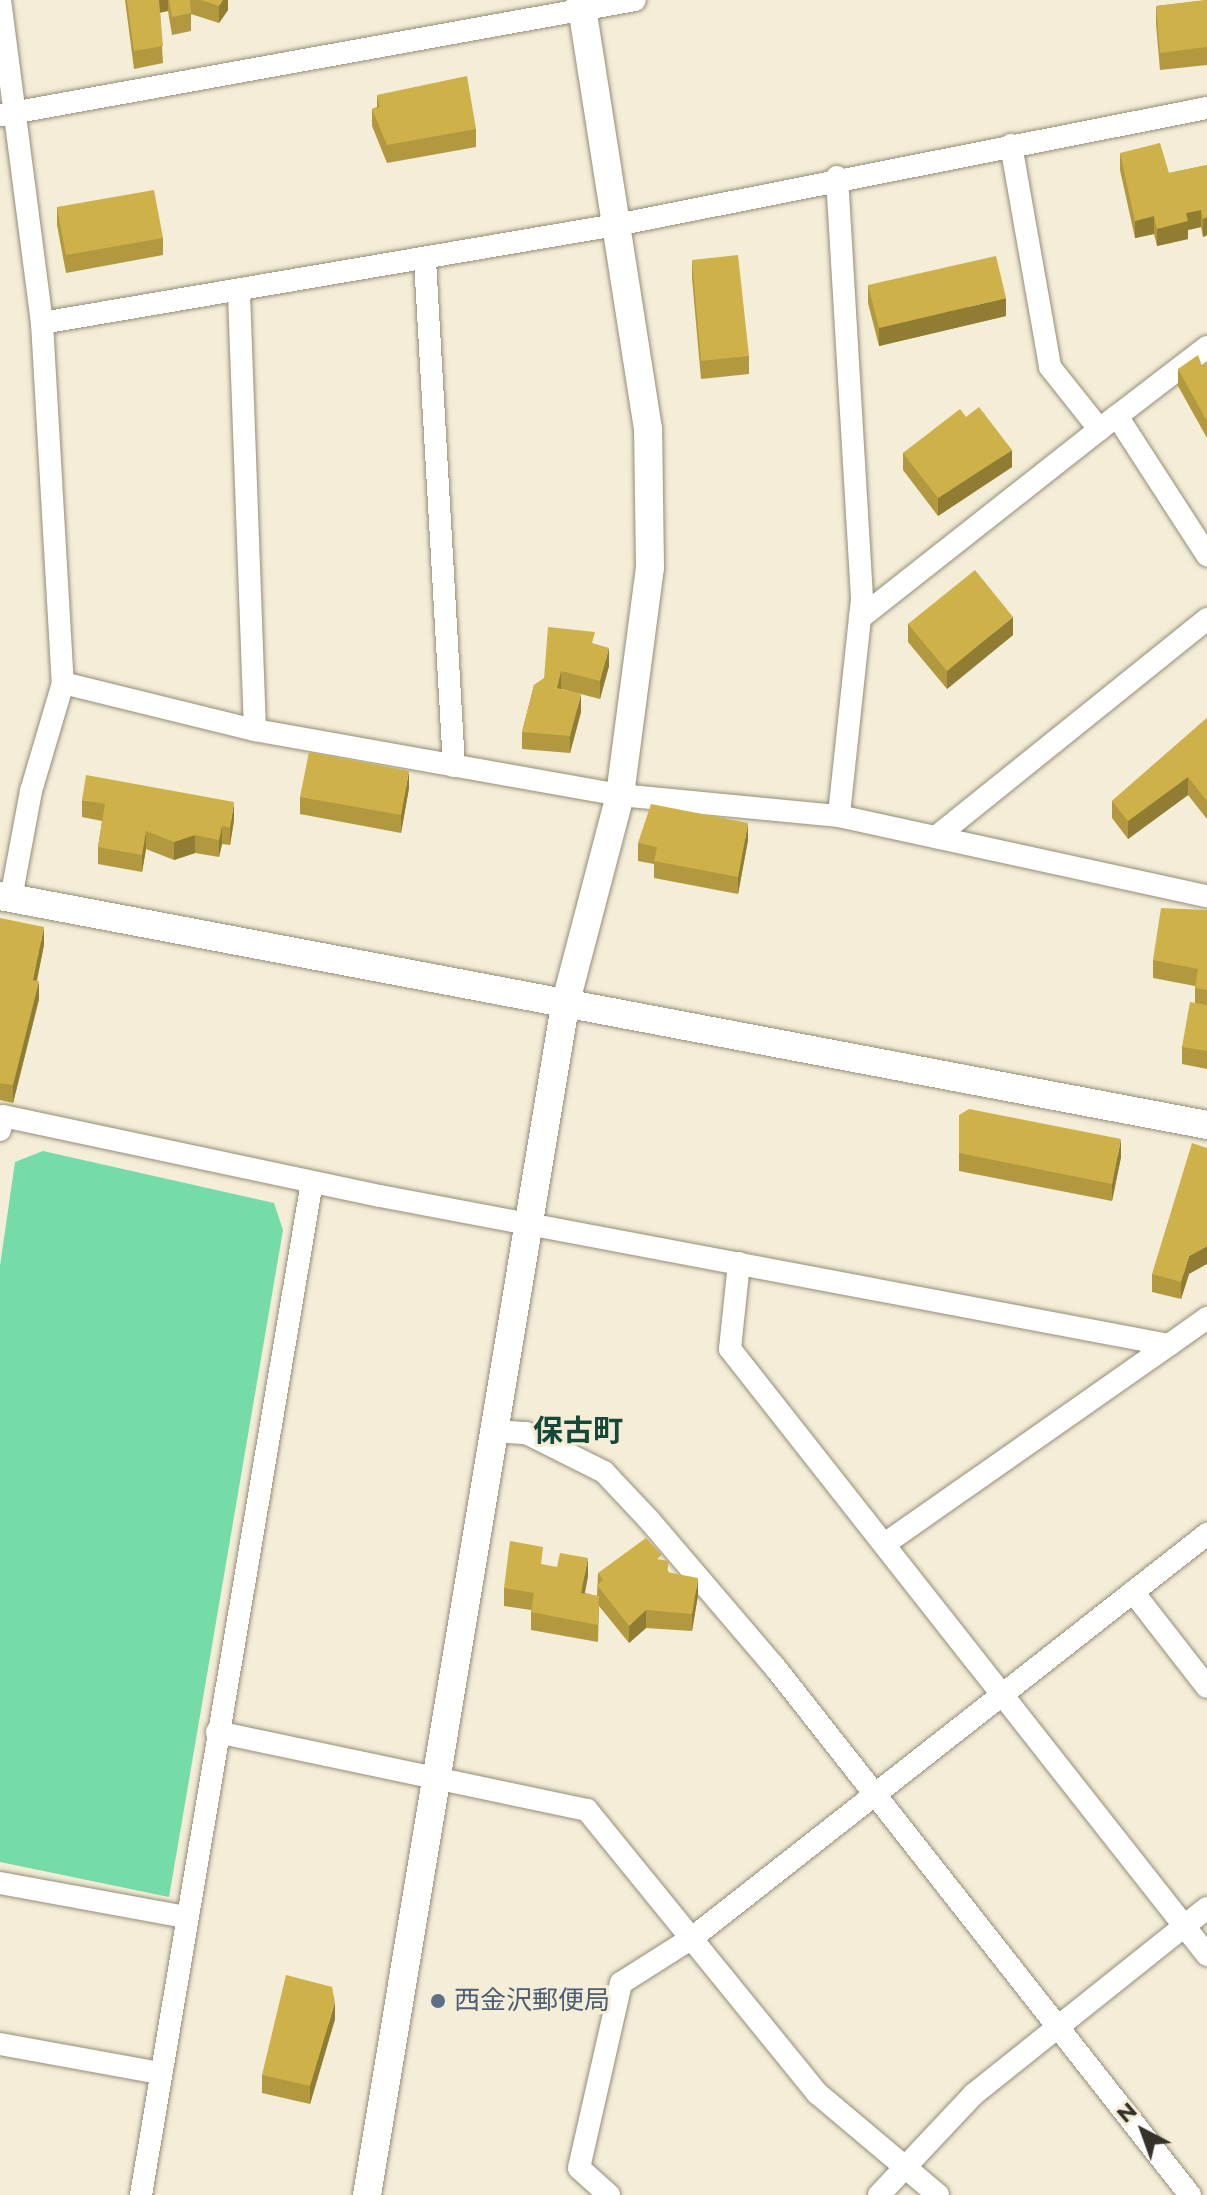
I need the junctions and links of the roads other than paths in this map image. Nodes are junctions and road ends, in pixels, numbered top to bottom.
1 (0, 0) edge
2 (635, 0) edge
3 (582, 4) edge
4 (1207, 108) edge
5 (7, 114) edge
6 (1011, 145) junction
7 (837, 177) junction
8 (621, 224) junction
9 (425, 260) junction
10 (239, 294) junction
11 (42, 323) junction
12 (1207, 347) edge
13 (1109, 423) junction
14 (1207, 555) edge
15 (860, 618) junction
16 (1207, 619) edge
17 (63, 683) junction
18 (255, 730) junction
19 (454, 766) junction
20 (620, 795) junction
21 (839, 816) junction
22 (936, 837) junction
23 (1207, 896) edge
24 (6, 897) edge
25 (565, 1005) junction
26 (1207, 1125) edge
27 (0, 1130) edge
28 (312, 1182) junction
29 (529, 1224) junction
30 (739, 1263) junction
31 (1207, 1318) edge
32 (1169, 1345) junction
33 (495, 1431) junction
34 (1207, 1534) edge
35 (886, 1543) junction
36 (1133, 1592) junction
37 (1207, 1687) edge
38 (1001, 1696) junction
39 (217, 1732) junction
40 (437, 1775) junction
41 (874, 1792) junction
42 (0, 1883) edge
43 (1207, 1908) edge
44 (185, 1917) junction
45 (1184, 1927) junction
46 (692, 1938) junction
47 (1207, 1955) edge
48 (1054, 2030) junction
49 (0, 2044) edge
50 (160, 2073) junction
51 (907, 2166) junction
52 (141, 2195) edge
53 (367, 2195) edge
54 (609, 2195) edge
55 (879, 2195) edge
56 (938, 2195) edge
57 (1190, 2195) edge

1 - 5 street
2 - 3 street
3 - 5 street
3 - 8 street
4 - 6 street
5 - 11 street
6 - 7 street
6 - 13 street
7 - 8 street
7 - 15 street
8 - 9 street
8 - 20 street
9 - 10 street
9 - 19 street
10 - 11 street
10 - 18 street
11 - 17 street
12 - 13 street
13 - 14 street
13 - 15 street
15 - 21 street
16 - 22 street
17 - 18 street
17 - 24 street
18 - 19 street
19 - 20 street
20 - 21 street
20 - 25 street
21 - 22 street
22 - 23 street
24 - 25 street
25 - 26 street
25 - 29 street
27 - 28 street
28 - 29 street
28 - 39 street
29 - 30 street
29 - 33 street
30 - 32 street
30 - 35 street
31 - 32 street
32 - 35 street
33 - 40 street
33 - 41 street
34 - 36 street
35 - 38 street
36 - 37 street
36 - 38 street
38 - 41 street
38 - 45 street
39 - 40 street
39 - 44 street
40 - 46 street
40 - 53 street
41 - 46 street
41 - 48 street
42 - 44 street
43 - 45 street
44 - 50 street
45 - 47 street
45 - 48 street
46 - 51 street
46 - 54 street
48 - 51 street
48 - 57 street
49 - 50 street
50 - 52 street
51 - 55 street
51 - 56 street

